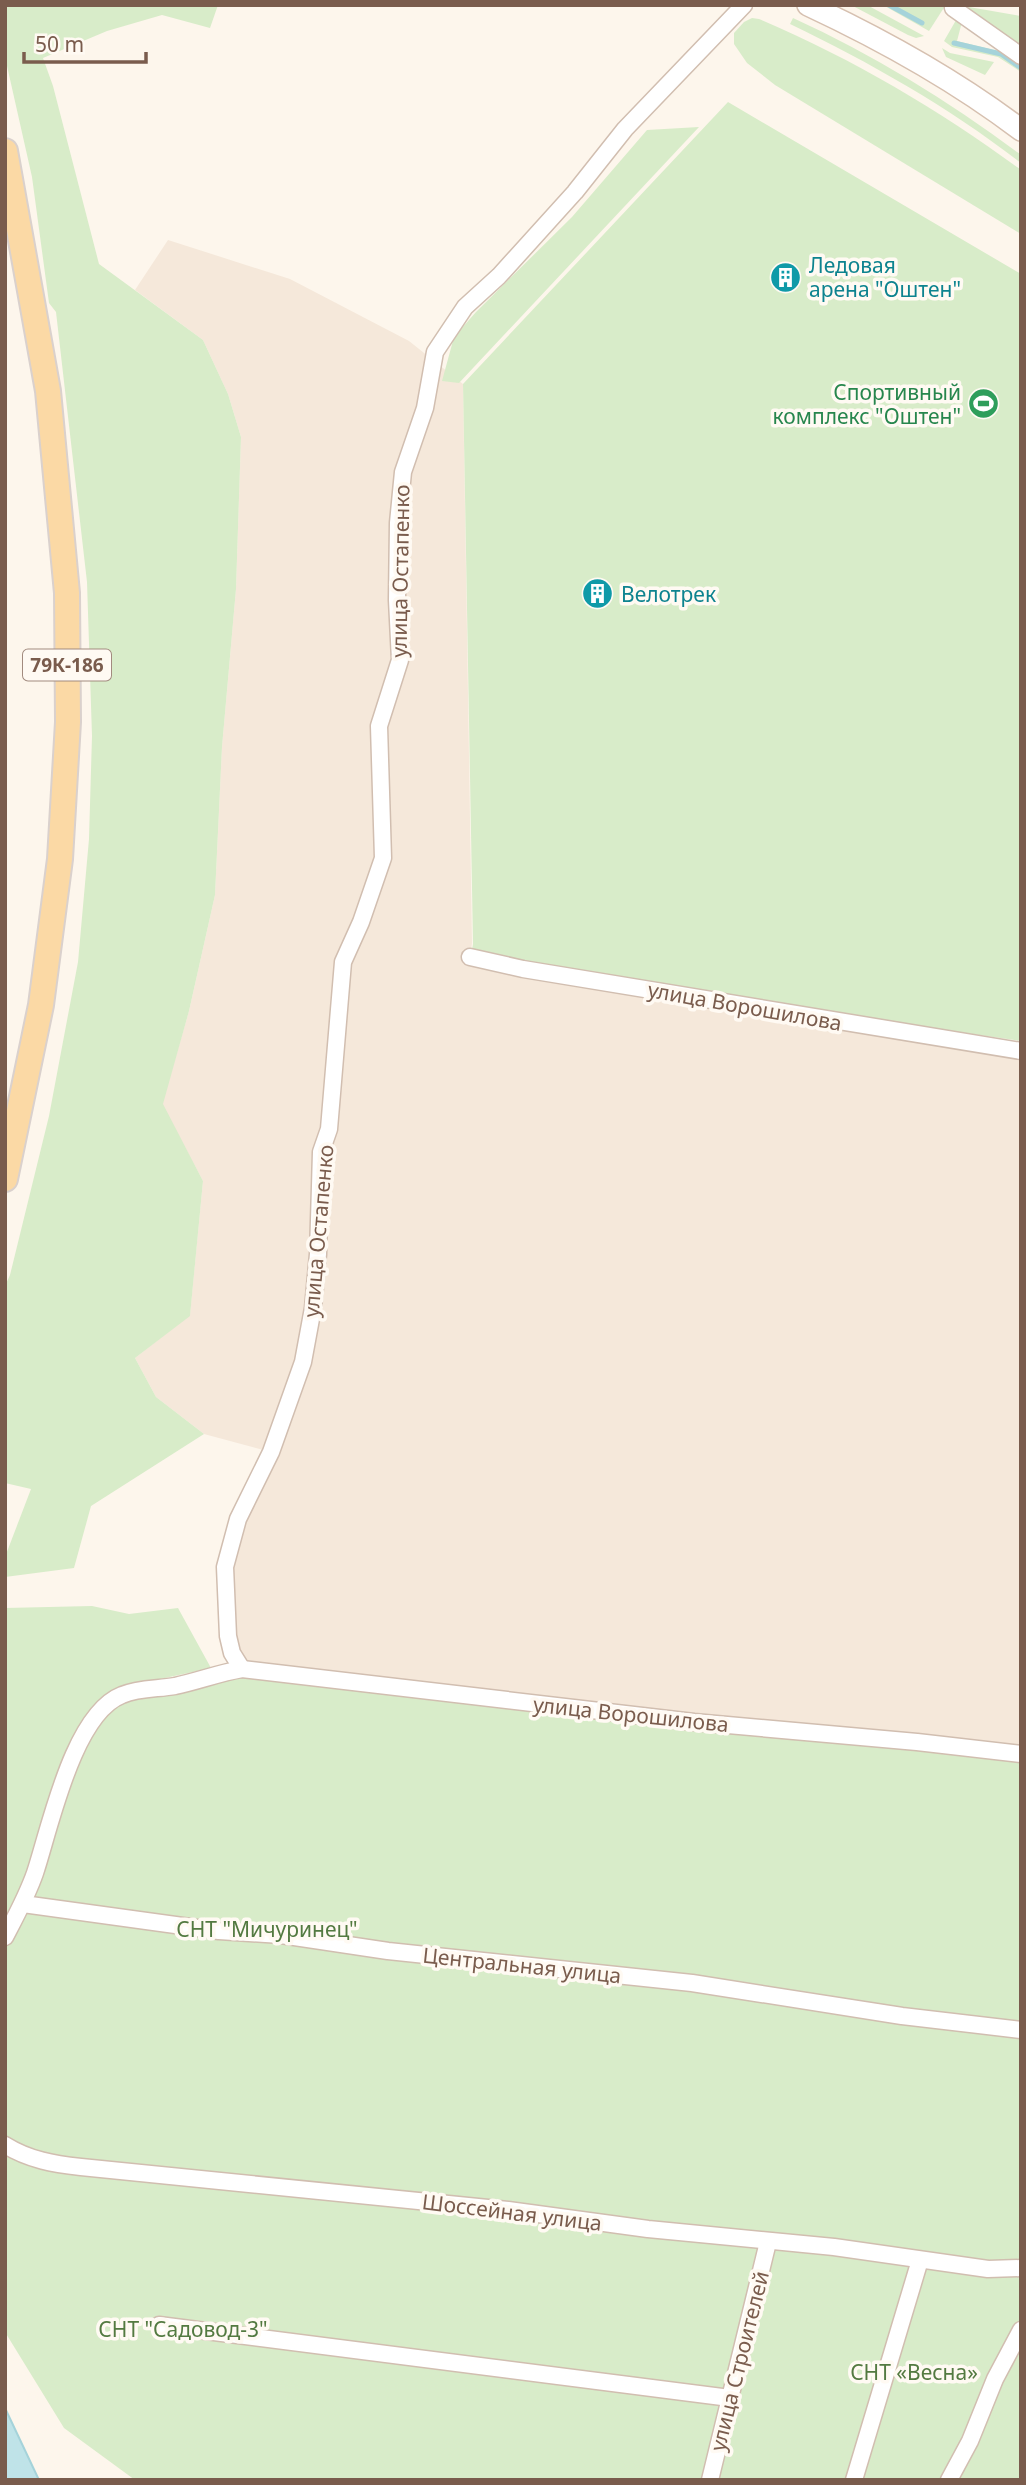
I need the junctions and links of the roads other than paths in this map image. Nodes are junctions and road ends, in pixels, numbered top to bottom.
1 (744, 5) edge
2 (808, 5) edge
3 (953, 8) dead end
4 (1021, 56) edge
5 (1021, 130) edge
6 (6, 151) edge
7 (470, 957) dead end
8 (1021, 1051) edge
9 (5, 1179) edge
10 (242, 1669) junction
11 (1021, 1754) edge
12 (23, 1904) junction
13 (5, 1937) edge
14 (1021, 2030) edge
15 (5, 2146) edge
16 (768, 2242) junction
17 (920, 2260) junction
18 (1021, 2268) edge
19 (159, 2325) dead end
20 (1021, 2330) edge
21 (730, 2398) junction
22 (710, 2480) edge
23 (854, 2480) edge
24 (948, 2480) edge

1 - 10 street, улица Остапенко
2 - 5 main road
3 - 4 street
6 - 9 main road, 79К-186
7 - 8 street, улица Ворошилова
10 - 11 street, улица Ворошилова
10 - 12 street, улица Ворошилова
12 - 13 street, улица Ворошилова
12 - 14 street, Центральная улица
15 - 16 street, Шоссейная улица
16 - 17 street, Шоссейная улица
16 - 21 street, улица Строителей
17 - 18 street, Шоссейная улица
17 - 23 street
19 - 21 street
20 - 24 street
21 - 22 street, улица Строителей

